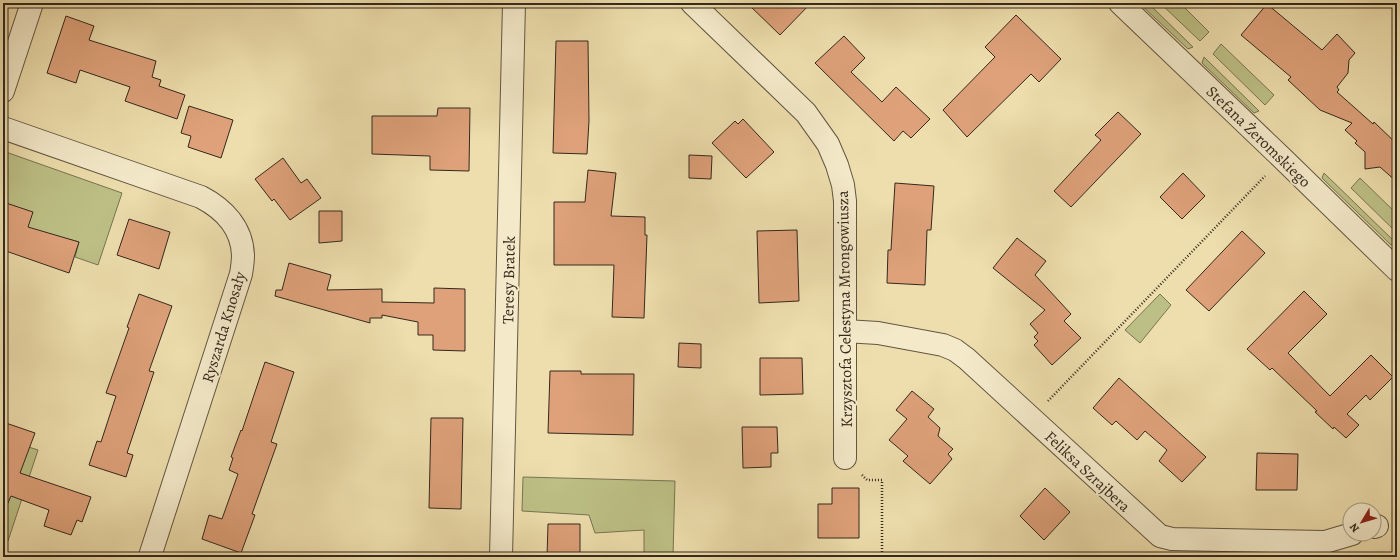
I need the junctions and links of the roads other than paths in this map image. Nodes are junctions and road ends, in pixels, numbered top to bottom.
1 (32, 3) edge
2 (514, 3) edge
3 (692, 3) edge
4 (1120, 3) edge
5 (3, 91) edge
6 (3, 128) edge
7 (1397, 270) edge
8 (845, 331) junction
9 (845, 458) road end
10 (1342, 537) edge
11 (150, 556) dead end
12 (501, 557) edge

1 - 5 street
2 - 12 street, Teresy Bratek
3 - 8 street, Krzysztofa Celestyna Mrongowiusza
4 - 7 street, Stefana Żeromskiego
6 - 11 street, Ryszarda Knosały
8 - 9 street, Krzysztofa Celestyna Mrongowiusza
8 - 10 street, Feliksa Szrajbera

